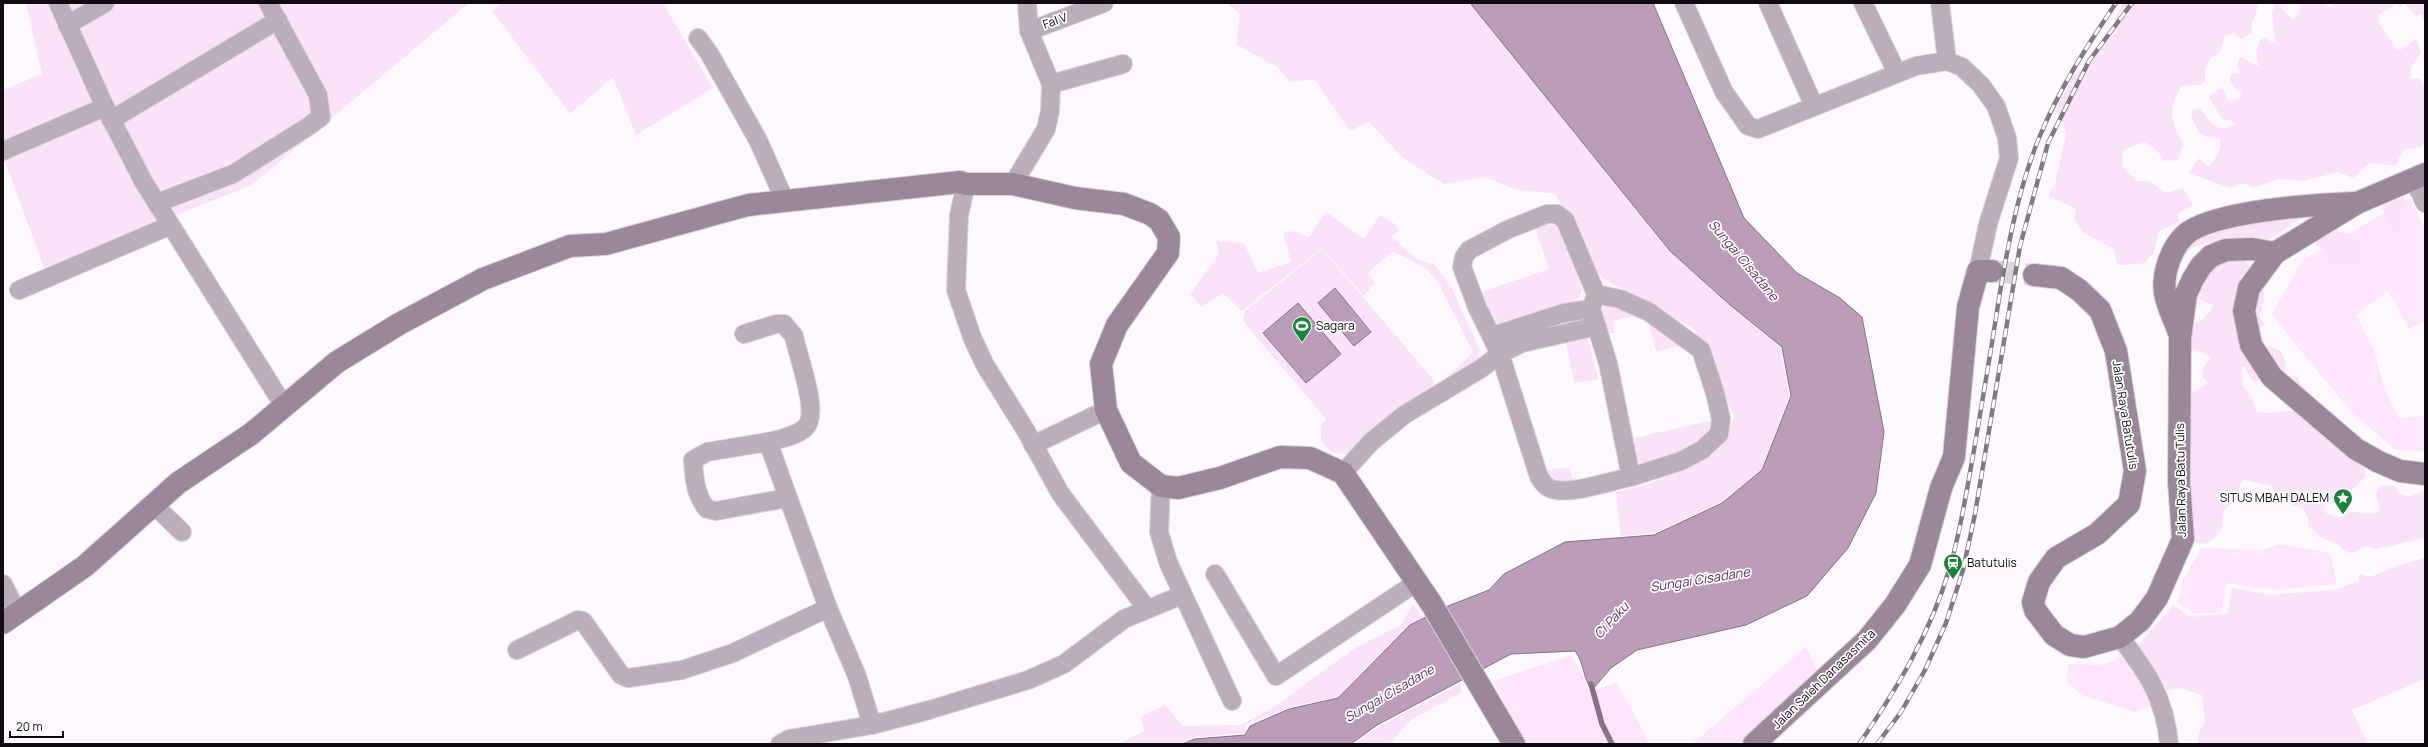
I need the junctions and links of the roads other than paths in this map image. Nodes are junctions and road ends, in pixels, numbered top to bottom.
1 (58, 3) edge
2 (105, 3) edge
3 (268, 3) edge
4 (1027, 3) edge
5 (1104, 3) edge
6 (1684, 3) edge
7 (1768, 3) edge
8 (1863, 3) edge
9 (1940, 3) edge
10 (278, 20) junction
11 (67, 25) junction
12 (1029, 31) junction
13 (698, 38) dead end
14 (1947, 61) junction
15 (1123, 64) dead end
16 (1897, 73) junction
17 (1051, 84) junction
18 (1814, 106) junction
19 (108, 114) junction
20 (3, 151) edge
21 (2419, 176) edge
22 (966, 184) junction
23 (1013, 184) junction
24 (785, 201) junction
25 (157, 203) junction
26 (2357, 203) junction
27 (2425, 203) edge
28 (169, 226) junction
29 (2275, 253) junction
30 (1985, 271) joint
31 (2034, 275) tunnel mouth
32 (19, 290) dead end
33 (1595, 310) junction
34 (744, 334) dead end
35 (1492, 336) junction
36 (2180, 338) junction
37 (1500, 354) junction
38 (284, 406) junction
39 (1106, 410) junction
40 (768, 442) junction
41 (1033, 445) junction
42 (1343, 473) junction
43 (2425, 474) edge
44 (1631, 477) junction
45 (1161, 486) junction
46 (787, 498) junction
47 (153, 504) junction
48 (182, 532) dead end
49 (1215, 574) dead end
50 (1417, 582) junction
51 (2039, 582) joint
52 (3, 584) edge
53 (1182, 595) junction
54 (828, 608) junction
55 (1147, 609) junction
56 (11, 619) edge
57 (2120, 638) junction
58 (517, 650) dead end
59 (1232, 701) dead end
60 (872, 725) junction
61 (780, 744) edge
62 (1514, 744) edge
63 (1754, 744) edge
64 (2169, 744) edge

1 - 11 street
2 - 11 street
3 - 10 street
4 - 12 street
5 - 12 street, Fal V
6 - 18 street
7 - 18 street
8 - 16 street
9 - 14 street
10 - 19 street
10 - 25 street
11 - 19 street
12 - 17 street
13 - 24 street
14 - 16 street
14 - 30 street
15 - 17 street
16 - 18 street
17 - 23 street
19 - 20 street
19 - 25 street
21 - 26 main road
21 - 27 street
22 - 23 main road
22 - 24 main road
22 - 41 street
23 - 39 main road
24 - 38 main road
25 - 28 street
26 - 29 main road
26 - 36 main road
28 - 32 street
28 - 38 street
29 - 36 main road
29 - 43 main road
30 - 63 main road, Jalan Saleh Danasasmita
31 - 51 main road, Jalan Raya Batutulis
33 - 35 street
33 - 35 street
33 - 37 street
33 - 44 street
33 - 44 street
34 - 40 street
35 - 37 street
36 - 57 main road, Jalan Raya Batu Tulis
37 - 42 street
37 - 44 street
38 - 47 main road
39 - 41 street
39 - 45 main road
40 - 46 street
40 - 46 street
41 - 55 street
42 - 45 main road
42 - 50 main road
45 - 53 street
46 - 54 street
47 - 48 street
47 - 56 main road
49 - 50 street
50 - 62 main road
51 - 57 main road, Jalan Raya Batu Tulis
52 - 56 street
53 - 55 street
53 - 59 street
54 - 58 street
54 - 60 street
55 - 60 street
57 - 64 street
60 - 61 street

